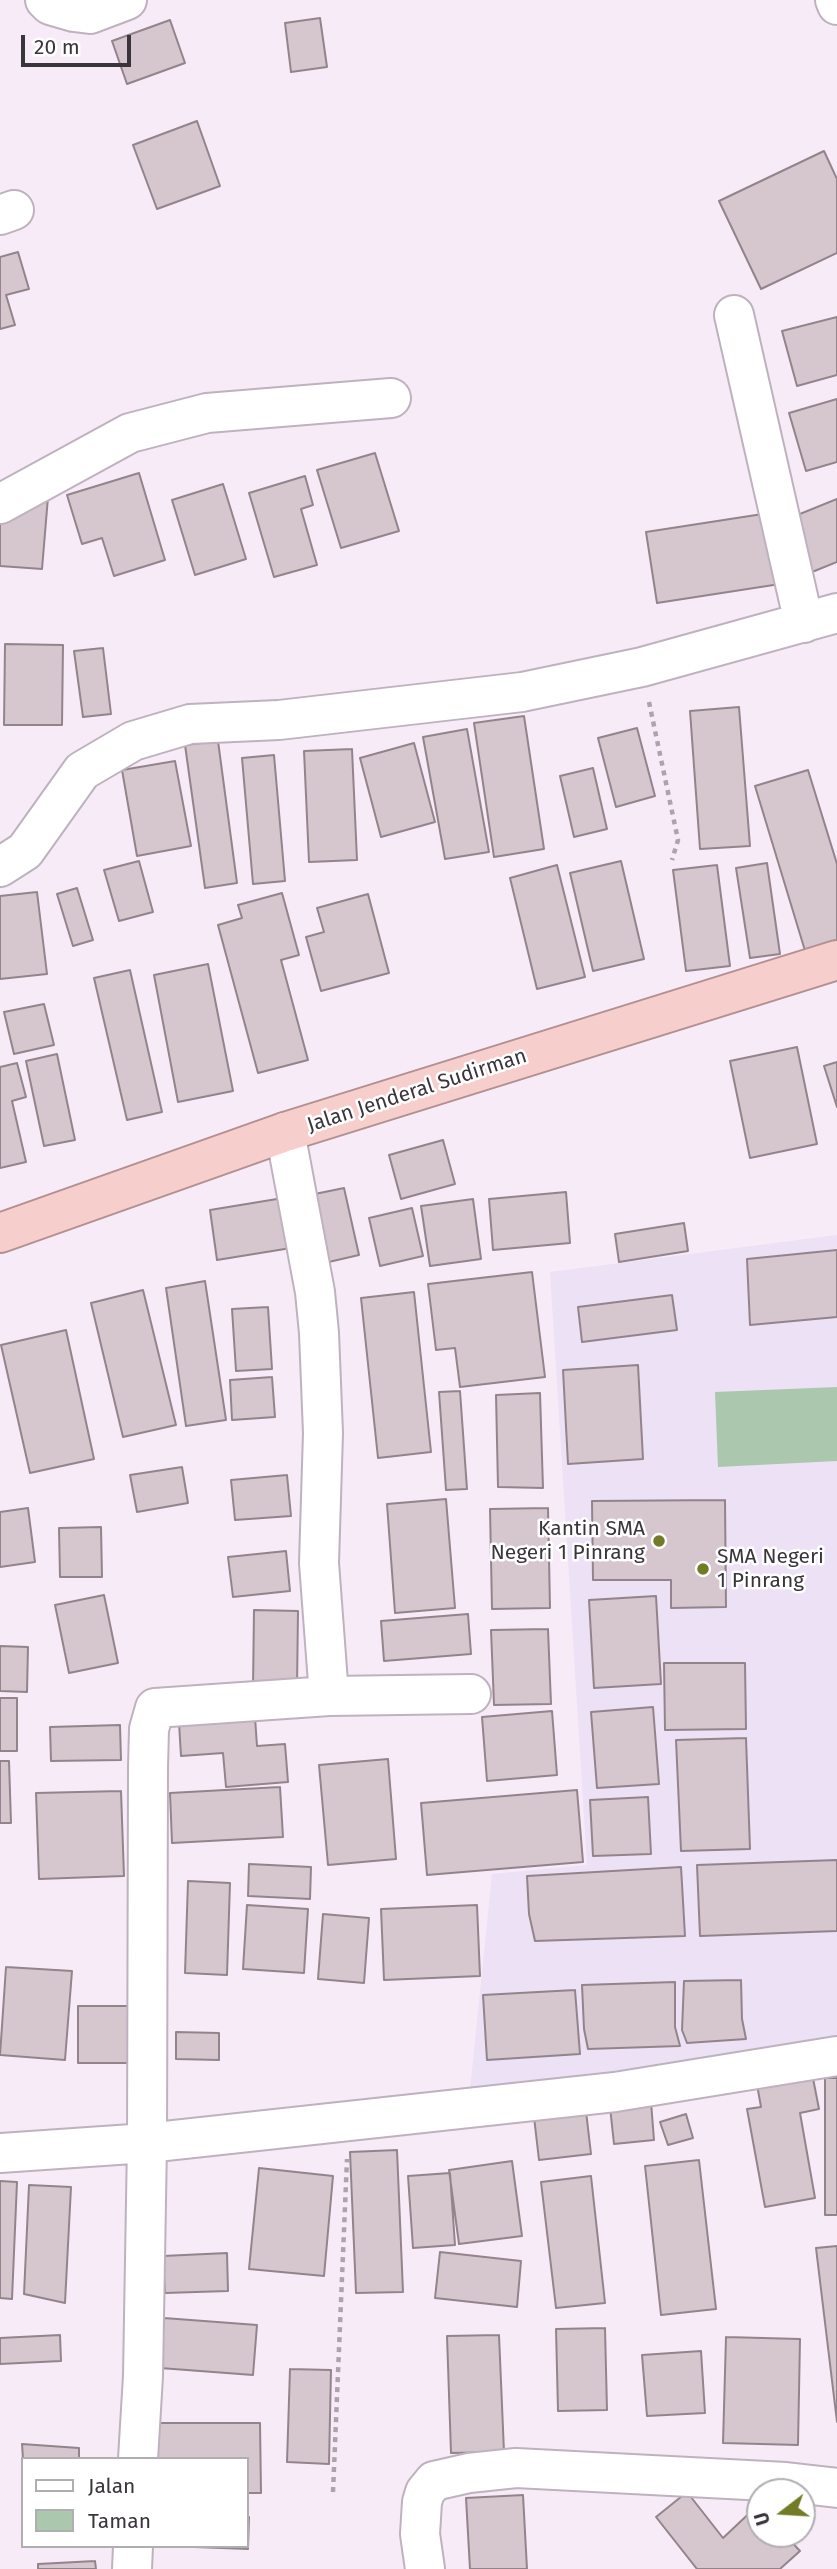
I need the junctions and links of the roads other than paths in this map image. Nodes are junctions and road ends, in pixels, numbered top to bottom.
1 (46, 0) edge
2 (127, 0) edge
3 (835, 0) edge
4 (837, 5) edge
5 (734, 315) dead end
6 (391, 398) dead end
7 (0, 504) edge
8 (821, 618) edge
9 (0, 867) edge
10 (837, 960) edge
11 (285, 1132) junction
12 (0, 1233) edge
13 (471, 1694) dead end
14 (329, 1696) junction
15 (837, 2056) edge
16 (146, 2143) junction
17 (0, 2153) edge
18 (138, 2457) edge
19 (837, 2488) edge
20 (133, 2548) edge
21 (132, 2569) edge
22 (425, 2569) edge

1 - 2 street
3 - 4 street
5 - 8 street
6 - 7 street
8 - 9 street
10 - 11 highway, Jalan Jenderal Sudirman
11 - 12 highway, Jalan Jenderal Sudirman
11 - 14 street
13 - 14 street
14 - 16 street
15 - 16 street
16 - 17 street
16 - 18 street
19 - 22 street
20 - 21 street

